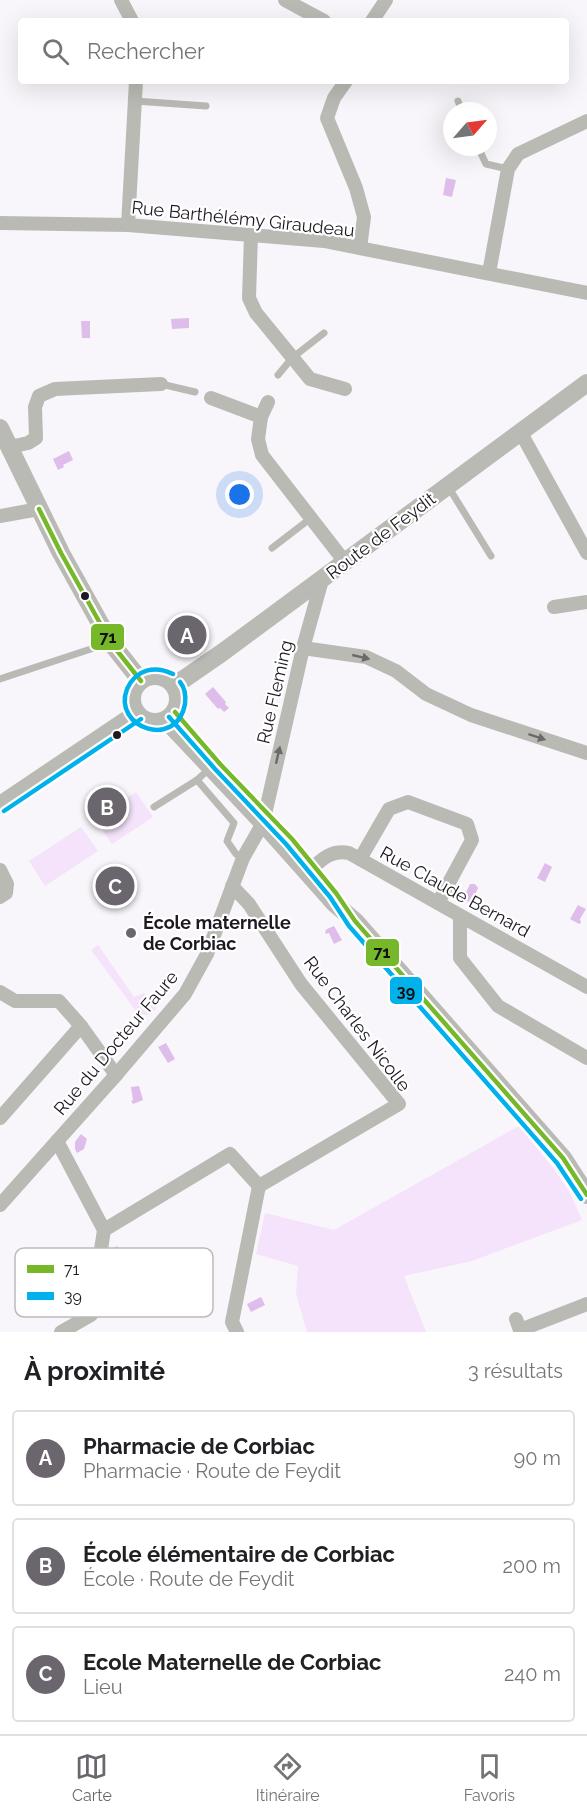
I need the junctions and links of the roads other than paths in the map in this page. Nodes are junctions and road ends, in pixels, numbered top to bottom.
1 (121, 0) edge
2 (285, 0) edge
3 (386, 0) edge
4 (130, 18) edge
5 (318, 18) edge
6 (374, 18) edge
7 (136, 84) edge
8 (344, 84) edge
9 (135, 101) junction
10 (206, 106) dead end
11 (587, 121) edge
12 (482, 156) edge
13 (508, 169) junction
14 (0, 224) edge
15 (128, 225) junction
16 (251, 235) junction
17 (360, 248) junction
18 (489, 273) junction
19 (587, 293) edge
20 (324, 333) dead end
21 (291, 358) junction
22 (278, 375) dead end
23 (587, 383) edge
24 (161, 384) joint
25 (345, 389) dead end
26 (195, 392) dead end
27 (211, 398) dead end
28 (268, 402) dead end
29 (261, 417) junction
30 (0, 428) edge
31 (521, 433) junction
32 (10, 447) junction
33 (447, 486) junction
34 (39, 509) junction
35 (0, 516) edge
36 (311, 518) junction
37 (272, 548) dead end
38 (587, 553) edge
39 (491, 556) dead end
40 (345, 562) junction
41 (322, 580) junction
42 (587, 602) edge
43 (554, 608) dead end
44 (111, 643) junction
45 (303, 648) junction
46 (0, 679) edge
47 (141, 681) junction
48 (173, 684) junction
49 (137, 713) junction
50 (171, 716) junction
51 (587, 753) edge
52 (211, 767) junction
53 (197, 780) junction
54 (0, 805) edge
55 (154, 807) dead end
56 (265, 818) junction
57 (243, 858) junction
58 (360, 859) junction
59 (0, 870) edge
60 (311, 870) junction
61 (232, 886) junction
62 (0, 897) edge
63 (438, 903) junction
64 (460, 916) junction
65 (587, 987) edge
66 (0, 992) edge
67 (81, 1026) junction
68 (587, 1058) edge
69 (116, 1075) junction
70 (0, 1118) edge
71 (57, 1141) junction
72 (260, 1186) junction
73 (587, 1195) edge
74 (0, 1205) edge
75 (104, 1230) junction
76 (101, 1248) edge
77 (587, 1304) edge
78 (87, 1317) edge
79 (516, 1319) dead end
80 (61, 1332) edge
81 (237, 1332) edge

1 - 4 street
2 - 5 street
3 - 6 street
7 - 9 street
8 - 17 street
9 - 10 lane
9 - 15 street
11 - 13 street
12 - 13 lane
13 - 18 street
14 - 15 street, Rue Barthélémy Giraudeau
15 - 16 street, Rue Barthélémy Giraudeau
16 - 17 street, Rue Barthélémy Giraudeau
16 - 21 street
17 - 18 street, Rue Barthélémy Giraudeau
18 - 19 street, Rue Barthélémy Giraudeau
20 - 21 lane
21 - 22 lane
21 - 25 street
23 - 31 street, Route de Feydit
24 - 26 lane
24 - 32 street
27 - 29 street
28 - 29 street
29 - 36 street
30 - 32 street
31 - 33 street, Route de Feydit
31 - 38 street
32 - 34 street
33 - 39 lane
33 - 40 street, Route de Feydit
34 - 35 street
34 - 44 street
36 - 37 lane
36 - 40 street
40 - 41 street, Route de Feydit
41 - 45 street, Rue Fleming
41 - 48 street, Route de Feydit
42 - 43 street
44 - 46 lane
44 - 47 street
45 -> 51 street
56 -> 45 street, Rue Fleming
47 - 48 street
47 - 49 street
48 - 50 street
49 - 50 street
49 - 54 street
50 - 52 street
50 - 56 street
52 - 53 lane
52 - 56 street
53 - 55 lane
53 - 57 lane
56 - 57 street, Rue du Docteur Faure
56 - 60 street
57 - 61 street, Rue du Docteur Faure
58 - 60 street, Rue Claude Bernard
58 - 63 street, Rue Claude Bernard
58 - 63 street
59 - 62 street
60 - 73 street
61 - 69 street, Rue du Docteur Faure
61 - 72 street, Rue Charles Nicolle
63 - 64 street, Rue Claude Bernard
64 - 65 street, Rue Claude Bernard
64 - 68 street
66 - 67 street
67 - 69 street
67 - 70 street
69 - 71 street, Rue du Docteur Faure
71 - 74 street, Rue du Docteur Faure
71 - 75 street
72 - 75 street
72 - 81 street
75 - 76 street
77 - 79 street
78 - 80 street

